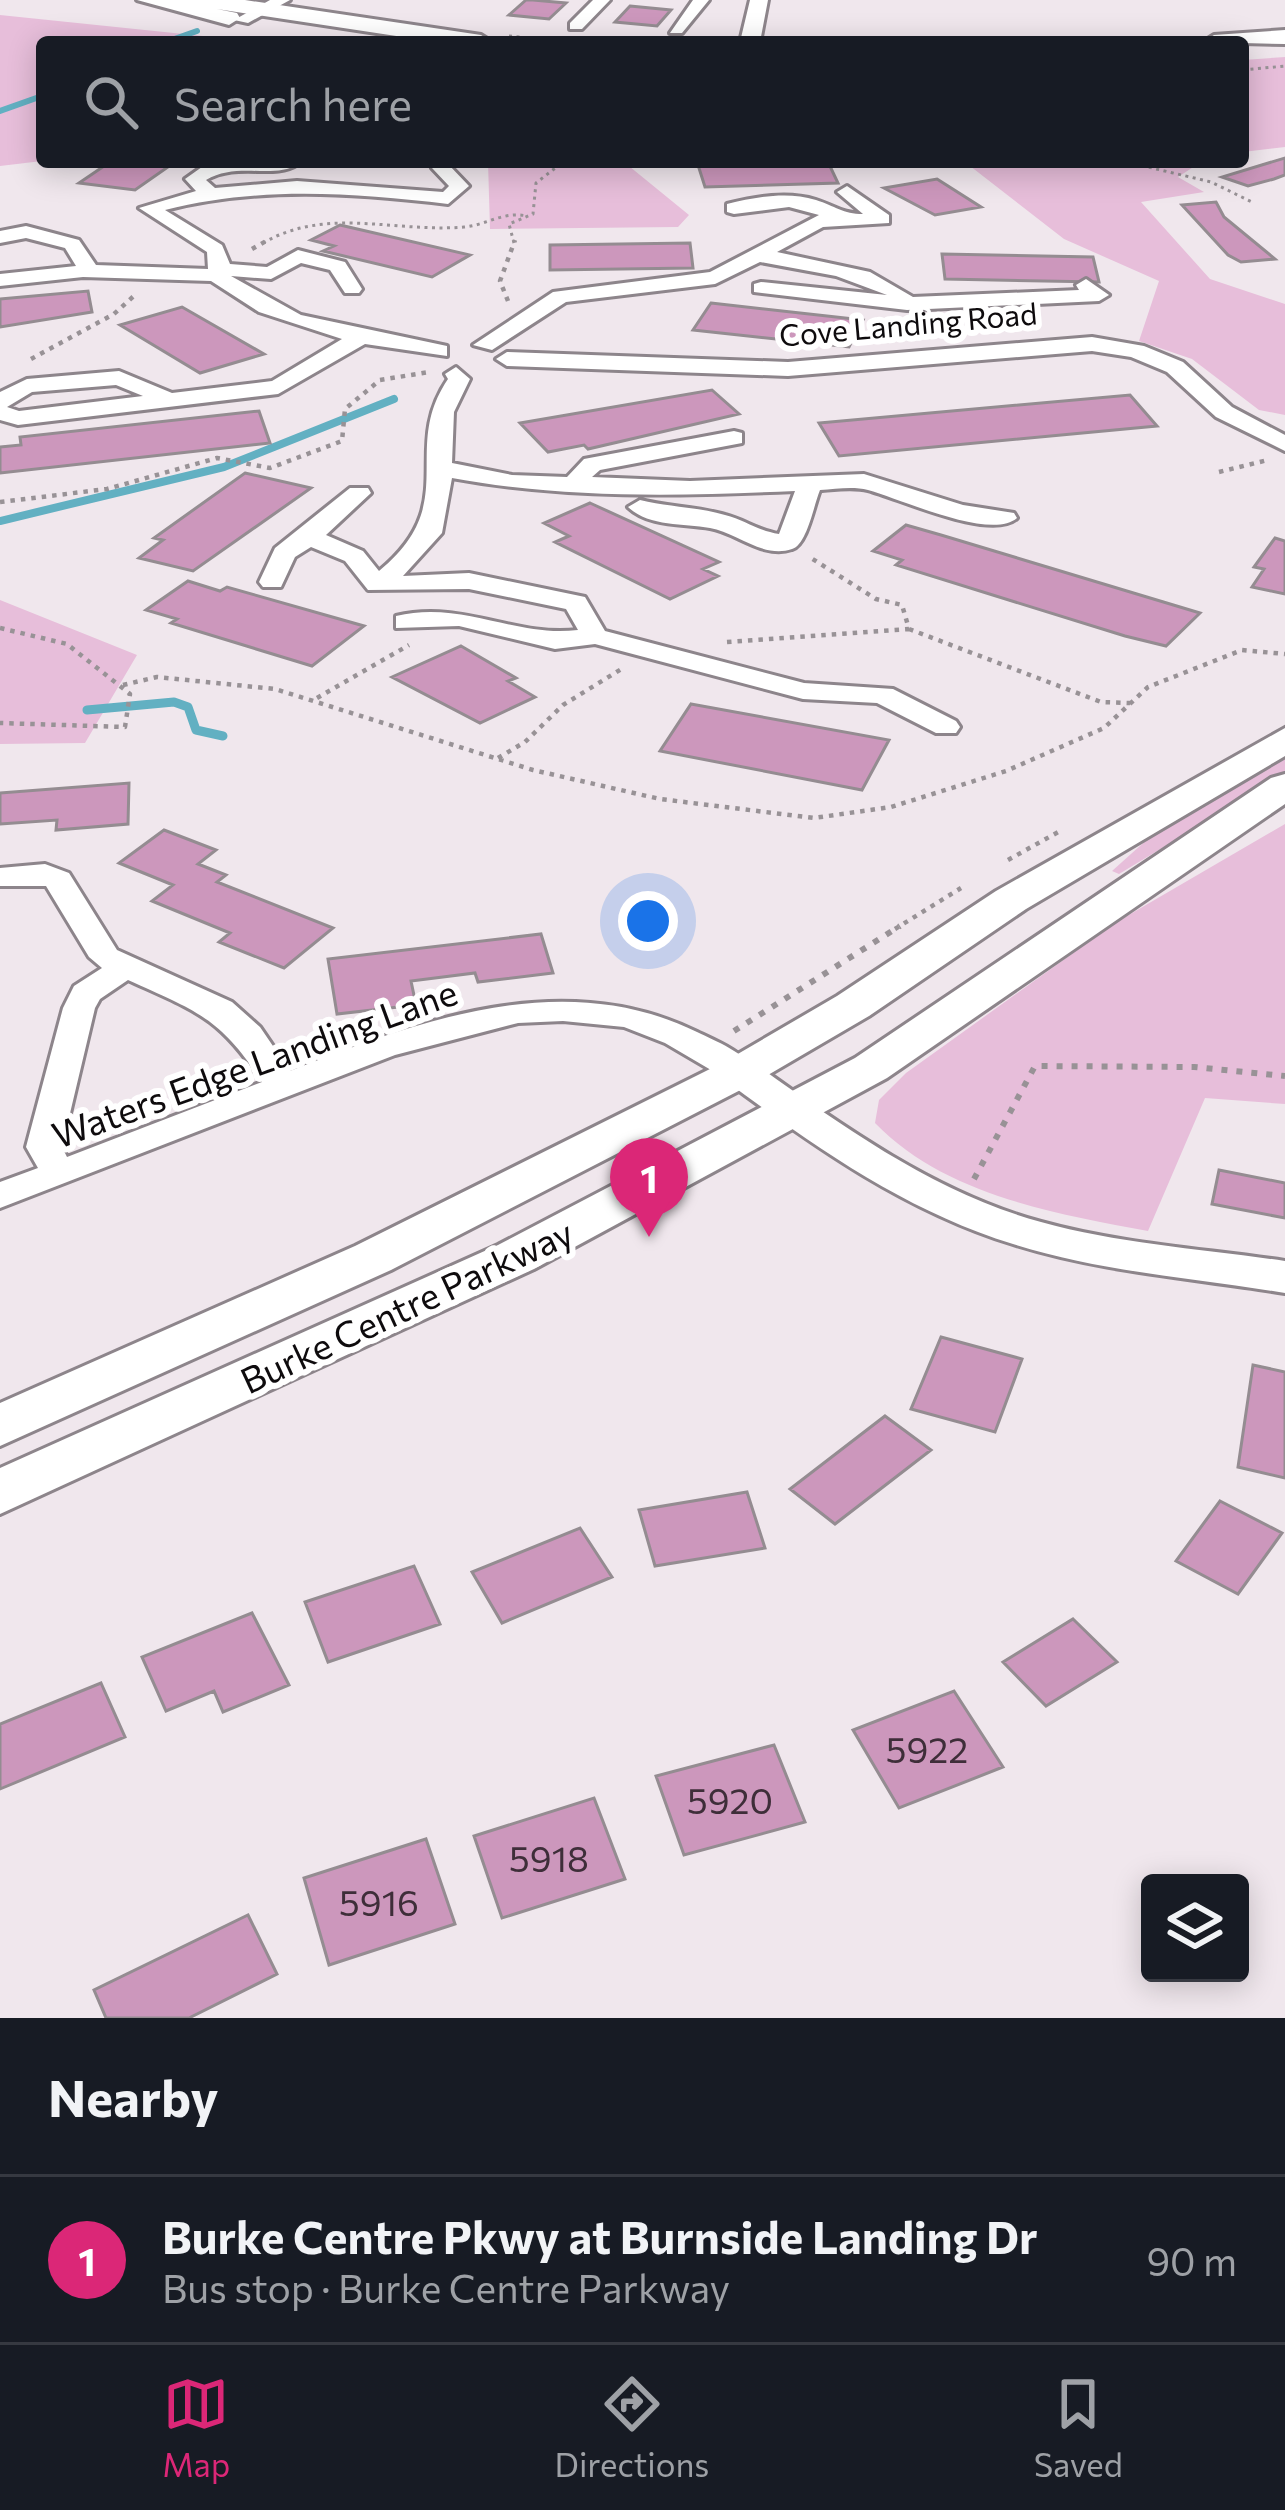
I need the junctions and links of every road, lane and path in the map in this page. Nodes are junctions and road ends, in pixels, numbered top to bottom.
1 (148, 0) edge
2 (202, 0) edge
3 (602, 0) edge
4 (701, 0) edge
5 (759, 0) edge
6 (262, 11) edge
7 (576, 26) dead end
8 (676, 30) dead end
9 (357, 36) edge
10 (439, 36) edge
11 (751, 36) edge
12 (1285, 37) edge
13 (1249, 40) edge
14 (1285, 48) edge
15 (1249, 51) edge
16 (1285, 66) edge
17 (1249, 69) edge
18 (213, 168) edge
19 (325, 168) edge
20 (441, 168) dead end
21 (555, 168) edge
22 (1152, 168) edge
23 (366, 170) junction
24 (346, 187) junction
25 (208, 191) junction
26 (384, 191) junction
27 (847, 192) dead end
28 (1254, 203) dead end
29 (734, 208) dead end
30 (527, 216) junction
31 (839, 220) junction
32 (0, 237) edge
33 (758, 255) junction
34 (218, 269) junction
35 (90, 272) junction
36 (271, 273) junction
37 (153, 274) junction
38 (1, 279) edge
39 (1086, 285) dead end
40 (761, 288) dead end
41 (352, 289) dead end
42 (249, 298) junction
43 (908, 304) junction
44 (516, 308) dead end
45 (362, 337) junction
46 (484, 345) junction
47 (469, 367) junction
48 (22, 388) junction
49 (166, 398) junction
50 (0, 402) edge
51 (0, 412) edge
52 (734, 438) dead end
53 (1285, 444) edge
54 (1254, 464) dead end
55 (440, 468) junction
56 (1219, 472) dead end
57 (811, 482) junction
58 (573, 484) junction
59 (359, 493) dead end
60 (0, 502) edge
61 (640, 507) dead end
62 (1005, 518) dead end
63 (309, 537) junction
64 (272, 583) dead end
65 (377, 585) junction
66 (406, 622) joint
67 (0, 628) edge
68 (909, 629) dead end
69 (596, 636) junction
70 (1285, 653) edge
71 (123, 685) junction
72 (314, 700) junction
73 (1130, 703) junction
74 (0, 724) edge
75 (946, 727) dead end
76 (1285, 740) edge
77 (1285, 786) edge
78 (0, 877) edge
79 (122, 969) junction
80 (740, 1072) junction
81 (1285, 1076) edge
82 (283, 1087) junction
83 (790, 1109) junction
84 (59, 1173) junction
85 (969, 1186) dead end
86 (0, 1196) edge
87 (1285, 1277) edge
88 (0, 1426) edge
89 (0, 1492) edge

1 - 6 main road
2 - 6 main road
3 - 7 street
4 - 8 street
5 - 11 street
6 - 9 main road
6 - 10 main road
12 - 13 main road
14 - 15 main road
16 - 17 path
18 - 25 street
19 - 23 street
20 - 26 street, Cove Landing Road
21 - 30 path
22 - 28 path
23 - 24 street
23 - 26 street
24 - 25 street, Cove Landing Road
24 - 26 street, Cove Landing Road
25 - 34 street, Cove Landing Road
27 - 31 street, Cove Landing Road
29 - 31 street
30 - 34 path
30 - 44 path
31 - 33 street, Cove Landing Road
32 - 35 street
33 - 43 street, Cove Landing Road
33 - 46 street, Cove Landing Road
34 - 36 street
34 - 37 street
34 - 42 street, Cove Landing Road
35 - 37 street
35 - 38 street
36 - 41 street
36 - 42 street
37 - 48 path
39 - 43 street, Cove Landing Road
40 - 43 street, Cove Landing Road
42 - 45 street, Cove Landing Road
45 - 47 street, Cove Landing Road
45 - 49 street
46 - 47 street, Cove Landing Road
46 - 47 street, Cove Landing Road
47 - 53 street, Cove Landing Road
47 - 55 street
47 - 60 path
48 - 49 street
48 - 50 street
49 - 51 street
52 - 58 street
54 - 56 path
55 - 58 street
55 - 65 street
57 - 58 street
57 - 61 street
57 - 62 street
59 - 63 street
63 - 64 street
63 - 65 street
65 - 69 street
66 - 69 street
66 - 72 path
67 - 71 path
68 - 73 path
69 - 75 street
70 - 73 path
71 - 72 path
71 - 74 path
72 - 73 path
76 - 80 main road, Burke Centre Parkway
77 - 83 main road, Burke Centre Parkway
78 - 79 street
79 - 82 street
79 - 84 street
80 - 82 street, Waters Edge Landing Lane
80 - 83 street
80 - 88 main road, Burke Centre Parkway
81 - 85 path
82 - 84 street, Waters Edge Landing Lane
83 - 87 street
83 - 89 main road, Burke Centre Parkway
84 - 86 street, Waters Edge Landing Lane

